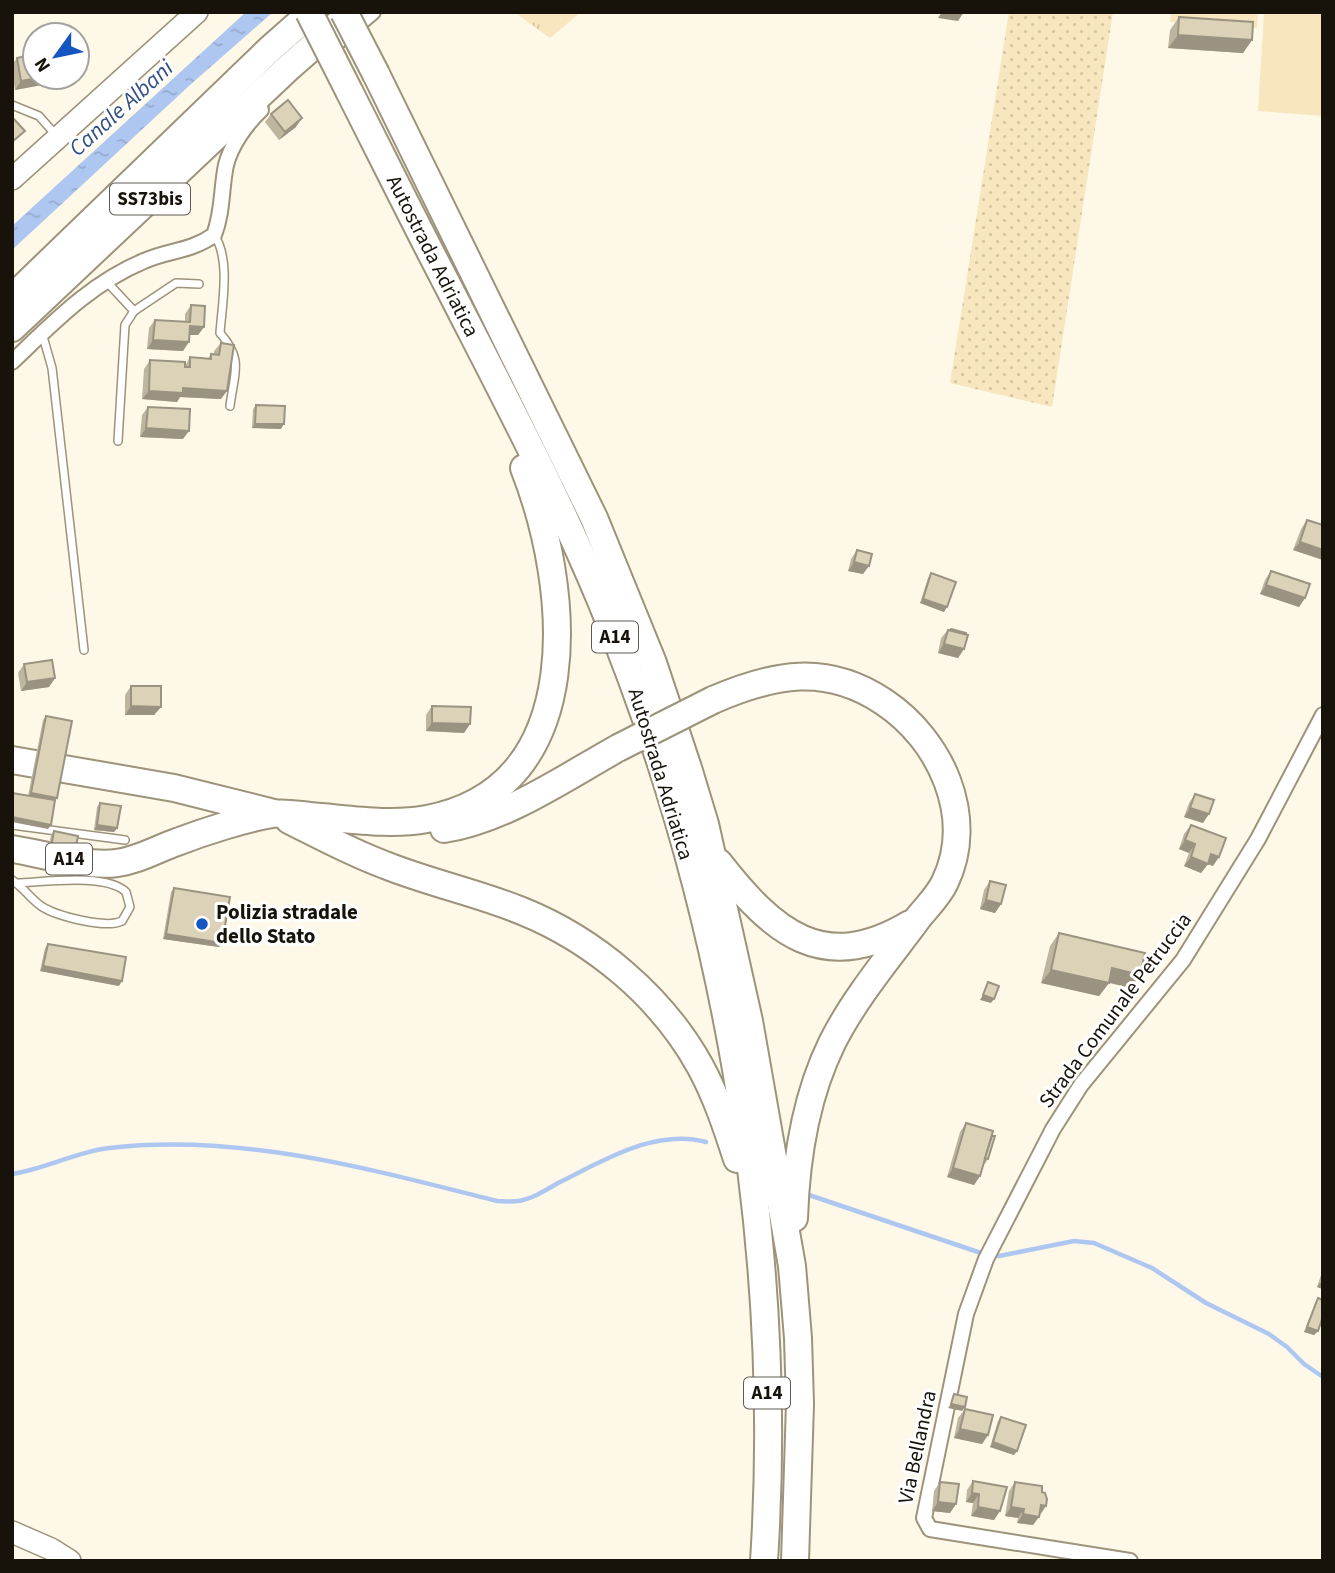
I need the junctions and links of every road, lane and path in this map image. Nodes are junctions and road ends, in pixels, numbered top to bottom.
1 (197, 12) edge
2 (310, 12) edge
3 (344, 12) edge
4 (352, 12) edge
5 (373, 12) edge
6 (12, 105) edge
7 (58, 137) junction
8 (12, 179) edge
9 (214, 235) junction
10 (105, 281) junction
11 (199, 284) dead end
12 (447, 286) junction
13 (12, 298) edge
14 (134, 311) junction
15 (12, 328) edge
16 (42, 333) junction
17 (12, 362) edge
18 (230, 405) dead end
19 (118, 441) dead end
20 (84, 650) dead end
21 (1323, 715) edge
22 (12, 760) edge
23 (275, 813) junction
24 (12, 825) edge
25 (125, 840) dead end
26 (12, 849) edge
27 (713, 855) junction
28 (15, 882) edge
29 (915, 922) junction
30 (759, 1225) junction
31 (989, 1254) joint
32 (792, 1266) junction
33 (12, 1532) edge
34 (71, 1561) edge
35 (764, 1561) edge
36 (795, 1561) edge
37 (1130, 1561) edge

1 - 7 street
2 - 12 highway, Autostrada Adriatica / A14, bridge
2 - 13 highway, SS73bis
3 - 27 highway, Autostrada Adriatica / A14, bridge
4 - 15 highway, SS73bis
5 - 9 street
6 - 7 lane
7 - 8 street
9 - 10 street
9 - 18 lane
10 - 14 lane
10 - 16 street
11 - 14 lane
12 - 23 highway, A14
12 - 30 highway, Autostrada Adriatica / A14
14 - 19 lane
16 - 17 street
16 - 20 lane
21 - 31 street, Strada Comunale Petruccia
22 - 23 highway, A14
23 - 26 highway, A14
23 - 29 highway, A14, bridge
23 - 30 highway, A14
24 - 25 lane
27 - 29 highway, A14
27 - 32 highway, Autostrada Adriatica / A14
28 - 28 lane
29 - 32 highway, A14
30 - 35 highway, Autostrada Adriatica / A14
31 - 37 street, Via Bellandra
32 - 36 highway, Autostrada Adriatica / A14
33 - 34 street

